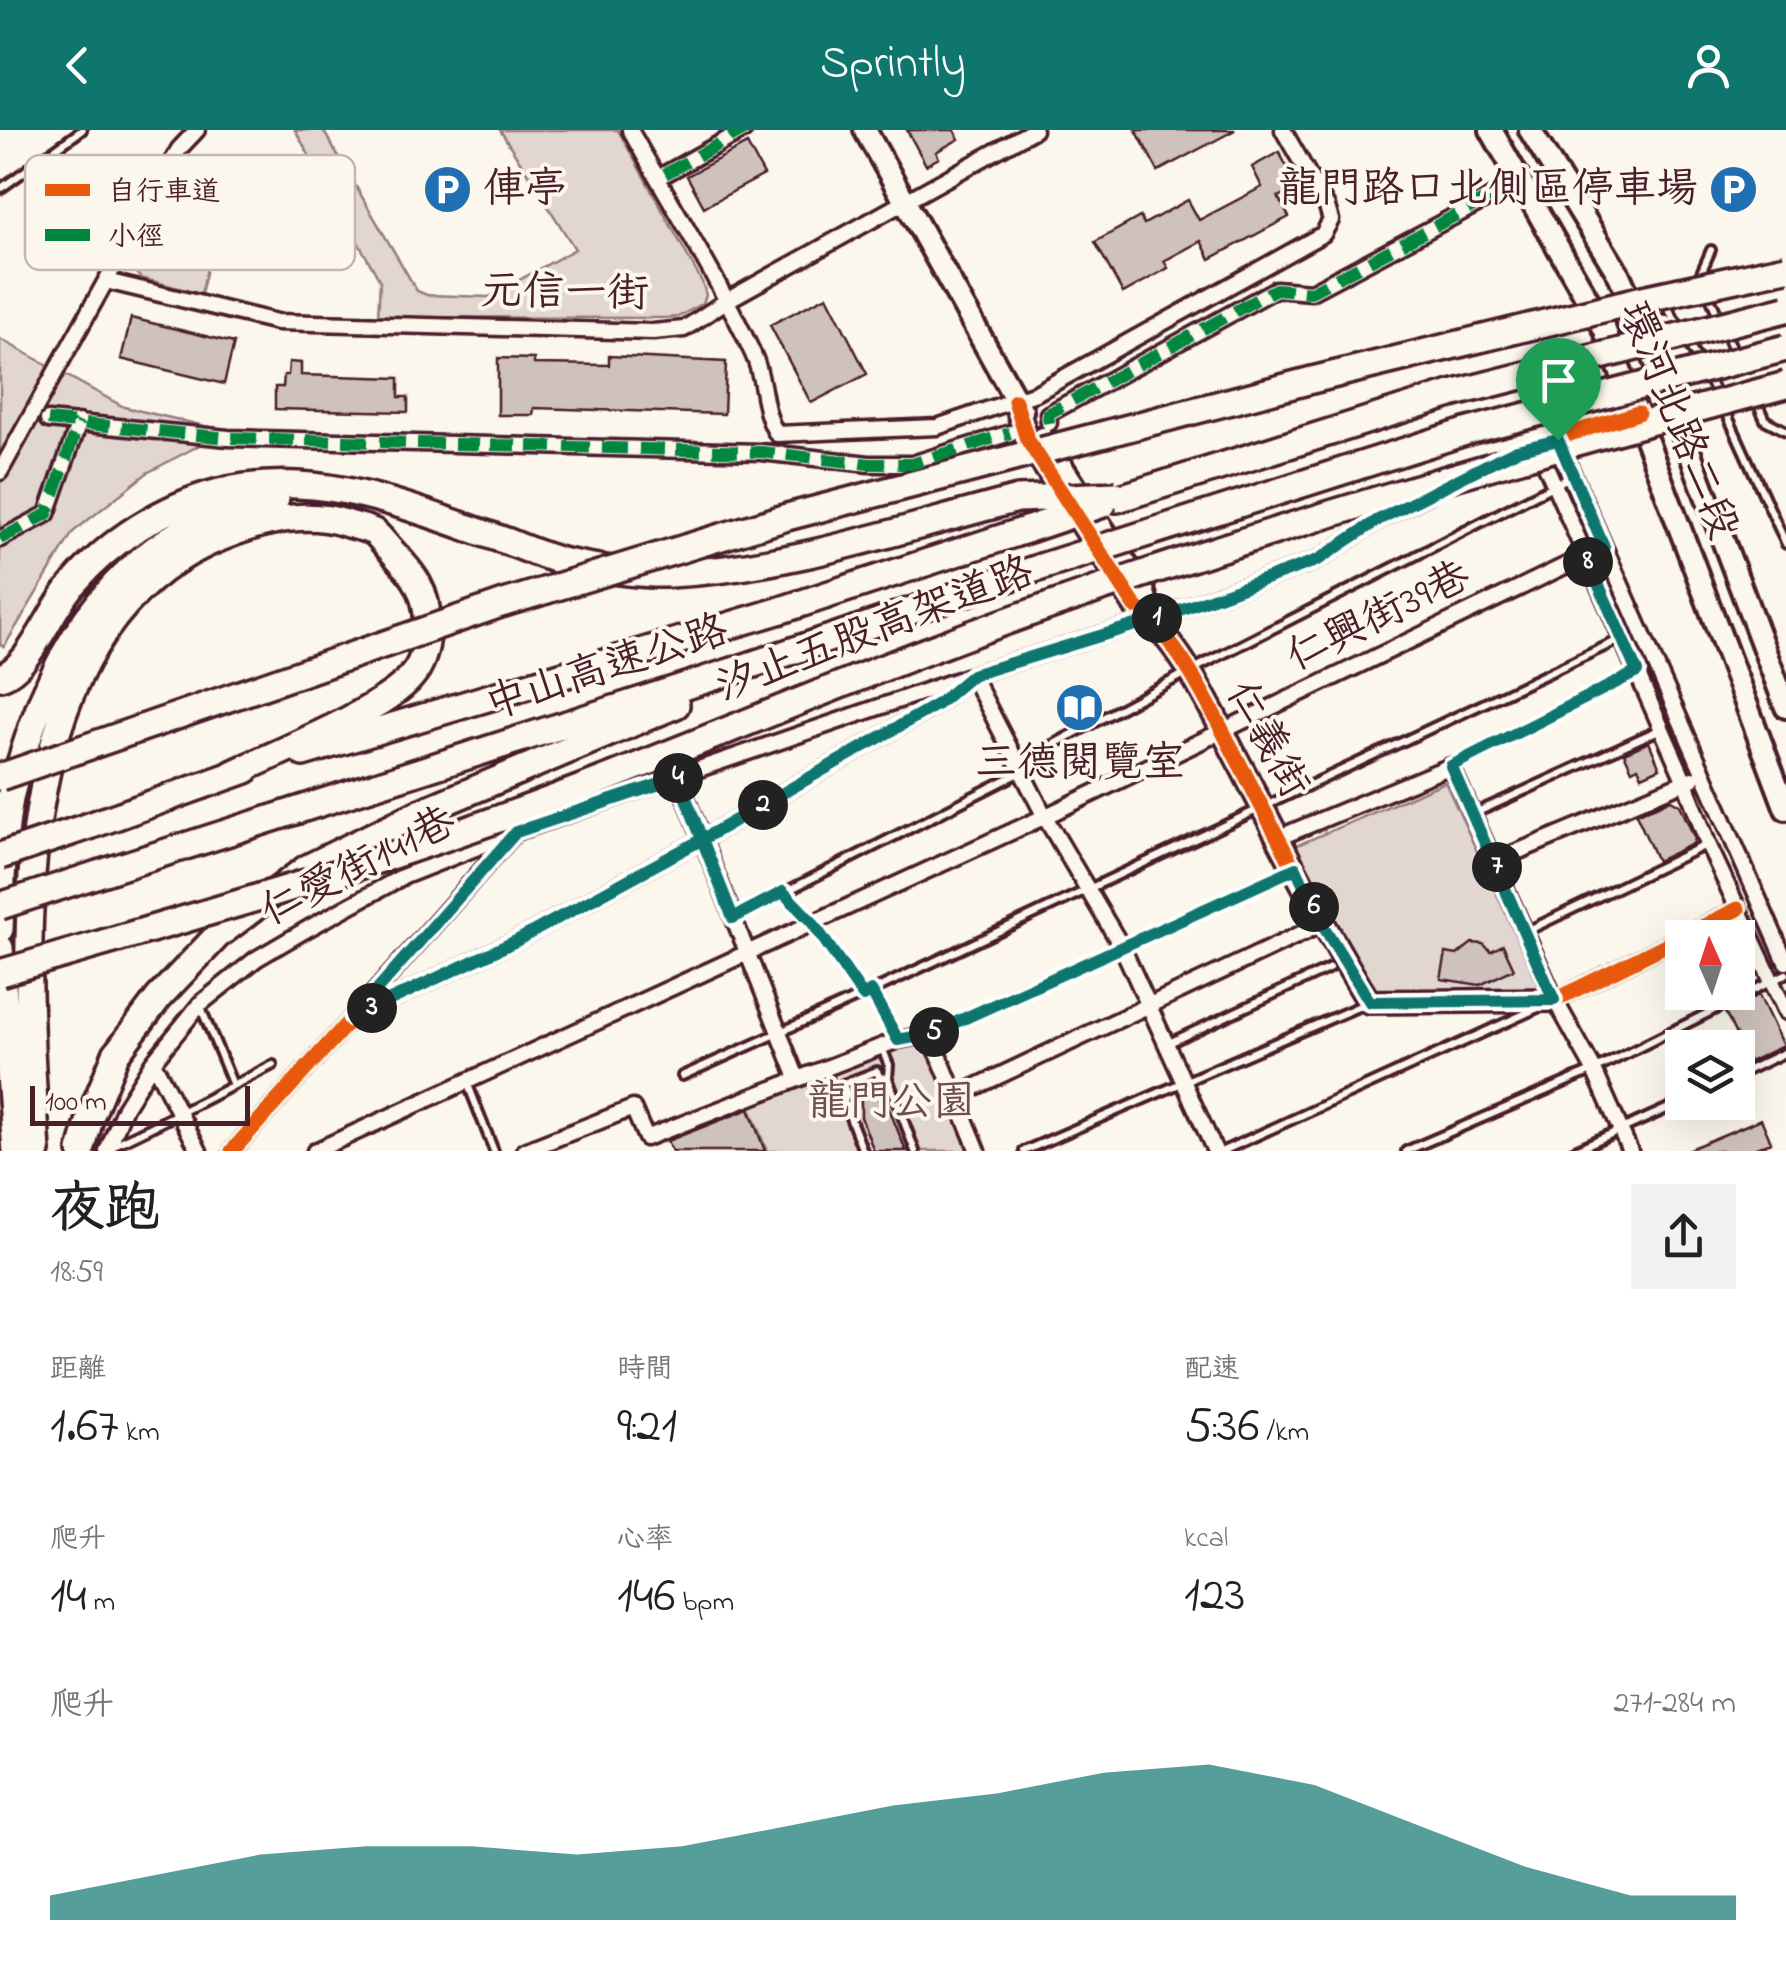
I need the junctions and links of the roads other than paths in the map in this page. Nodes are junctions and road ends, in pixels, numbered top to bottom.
1 (82, 130) edge
2 (197, 130) edge
3 (630, 130) edge
4 (744, 130) edge
5 (865, 130) edge
6 (1034, 130) edge
7 (1282, 130) edge
8 (1491, 130) edge
9 (1530, 130) edge
10 (47, 155) edge
11 (176, 155) edge
12 (25, 171) edge
13 (664, 174) dead end
14 (0, 189) edge
15 (1500, 192) dead end
16 (905, 202) junction
17 (1711, 250) dead end
18 (1786, 268) edge
19 (112, 270) edge
20 (106, 280) junction
21 (1628, 295) junction
22 (726, 301) junction
23 (1592, 306) junction
24 (1786, 309) edge
25 (1676, 321) junction
26 (1643, 329) junction
27 (1786, 348) edge
28 (1740, 366) dead end
29 (1748, 384) dead end
30 (1786, 384) edge
31 (1014, 401) junction
32 (1638, 413) junction
33 (48, 420) dead end
34 (79, 422) junction
35 (1049, 423) dead end
36 (1786, 431) edge
37 (1010, 433) dead end
38 (1558, 440) junction
39 (1536, 445) junction
40 (0, 472) edge
41 (1573, 475) junction
42 (1554, 484) junction
43 (376, 496) junction
44 (1119, 497) junction
45 (0, 539) edge
46 (1786, 544) edge
47 (1604, 547) junction
48 (1586, 556) junction
49 (1152, 620) junction
50 (864, 627) junction
51 (1622, 638) junction
52 (1188, 672) junction
53 (1637, 672) junction
54 (972, 675) junction
55 (0, 677) edge
56 (1786, 708) edge
57 (1661, 729) junction
58 (1223, 733) junction
59 (1451, 766) junction
60 (1019, 768) junction
61 (232, 774) junction
62 (1704, 774) junction
63 (0, 777) edge
64 (678, 778) junction
65 (1685, 782) junction
66 (1262, 808) junction
67 (1786, 809) edge
68 (1472, 815) junction
69 (1044, 817) junction
70 (516, 832) junction
71 (1280, 836) junction
72 (701, 840) junction
73 (1708, 844) junction
74 (0, 856) edge
75 (1494, 862) junction
76 (1296, 868) junction
77 (1089, 890) junction
78 (783, 892) junction
79 (0, 906) edge
80 (1738, 909) junction
81 (733, 918) junction
82 (812, 922) junction
83 (1322, 924) junction
84 (0, 929) edge
85 (1526, 932) junction
86 (0, 948) edge
87 (1124, 949) junction
88 (748, 953) junction
89 (1786, 962) edge
90 (1330, 968) dead end
91 (0, 972) edge
92 (1780, 976) edge
93 (867, 993) junction
94 (1554, 1000) junction
95 (1370, 1002) junction
96 (200, 1004) junction
97 (1151, 1006) junction
98 (1786, 1012) edge
99 (352, 1018) junction
100 (779, 1033) junction
101 (930, 1034) junction
102 (898, 1040) junction
103 (1168, 1044) junction
104 (881, 1047) junction
105 (1786, 1052) edge
106 (153, 1062) junction
107 (274, 1065) dead end
108 (824, 1068) junction
109 (1755, 1068) edge
110 (1594, 1070) junction
111 (682, 1076) dead end
112 (797, 1078) junction
113 (888, 1078) junction
114 (467, 1081) junction
115 (1186, 1082) junction
116 (233, 1085) junction
117 (956, 1096) junction
118 (844, 1102) junction
119 (1665, 1110) edge
120 (180, 1115) junction
121 (1621, 1131) junction
122 (248, 1133) junction
123 (649, 1144) edge
124 (108, 1149) edge
125 (16, 1151) edge
126 (37, 1151) edge
127 (81, 1151) edge
128 (199, 1151) edge
129 (232, 1151) edge
130 (256, 1151) edge
131 (315, 1151) edge
132 (494, 1151) edge
133 (524, 1151) edge
134 (862, 1151) edge
135 (916, 1151) edge
136 (978, 1151) edge
137 (1024, 1151) edge
138 (1219, 1151) edge
139 (1406, 1151) edge
140 (1573, 1151) edge
141 (1630, 1151) edge

1 - 10 lane
2 - 11 street
3 - 22 street
4 - 13 street
5 - 16 main road, 仁義街
6 - 16 street, 元信一街
7 - 31 street
8 - 23 main road, 環河北路二段
9 - 21 main road, 環河北路二段
12 - 14 lane
15 - 35 street
16 - 22 street, 元信一街
16 - 31 main road, 仁義街
17 - 28 lane
18 - 63 highway, bridge
19 - 20 street
20 - 22 street, 元信一街
20 - 40 street
21 - 23 lane
21 - 25 lane
21 - 26 main road, 環河北路二段
22 - 31 street
23 - 32 main road, 環河北路二段
24 - 44 highway, 中山高速公路, bridge
25 - 26 lane
25 - 46 lane
26 - 56 main road, 環河北路二段
27 - 50 highway, 中山高速公路, bridge
29 - 36 lane
30 - 91 highway, 汐止五股高架道路, bridge
31 - 49 main road, 仁義街
32 - 38 street, 仁愛街141巷
32 - 67 main road, 環河北路二段
33 - 34 street
34 - 37 street
34 - 45 street
38 - 39 street, 仁愛街141巷
38 - 41 street
39 - 42 street
39 - 49 street, 仁愛街141巷
41 - 42 lane
41 - 47 street
42 - 48 street
42 - 52 lane
43 - 44 highway, bridge
43 - 55 highway
43 - 84 highway
44 - 61 highway, 中山高速公路, bridge
47 - 48 street, 仁興街39巷
47 - 62 street
48 - 51 street
48 - 58 street, 仁興街39巷
49 - 52 main road, 仁義街
49 - 54 street, 仁愛街141巷
50 - 79 highway, 中山高速公路, bridge
50 - 127 highway
51 - 53 street
51 - 66 lane
52 - 58 main road, 仁義街
52 - 60 lane
53 - 57 street
53 - 59 lane
54 - 60 street
54 - 64 street, 仁愛街141巷
54 - 72 street
57 - 65 street
57 - 68 lane
58 - 66 main road, 仁義街
58 - 69 street, 仁興街39巷
59 - 68 street
59 - 71 street
60 - 69 street
60 - 78 lane
61 - 74 highway, 中山高速公路, bridge
61 - 126 highway
62 - 65 street
62 - 89 street
64 - 70 street, 仁愛街141巷
64 - 72 street
65 - 73 street
65 - 75 street
66 - 71 main road, 仁義街
66 - 77 lane
68 - 75 street
69 - 77 street
69 - 82 street, 仁興街39巷
70 - 96 street, 仁愛街141巷
70 - 99 street
71 - 76 main road, 仁義街
72 - 81 street
72 - 99 street
73 - 80 street
73 - 85 lane
75 - 85 street
76 - 83 main road, 仁義街
76 - 87 lane
77 - 87 street
77 - 93 lane
78 - 81 lane
78 - 82 lane
80 - 92 street
80 - 94 street
81 - 88 street
82 - 88 street, 仁興街39巷
82 - 93 lane
83 - 95 main road, 仁義街
83 - 97 street
85 - 94 street
86 - 125 highway
87 - 97 street
87 - 101 lane
88 - 100 street
88 - 114 street, 仁興街39巷
90 - 103 lane
92 - 98 street
92 - 110 lane
93 - 100 lane
93 - 102 lane
94 - 95 main road
94 - 110 street
94 - 138 lane
95 - 115 lane
96 - 106 street, 仁愛街141巷
96 - 116 lane
97 - 103 street
97 - 117 street
99 - 122 street
100 - 111 lane
100 - 112 street
101 - 102 street
101 - 117 street
102 - 104 street
103 - 115 street
104 - 108 street
104 - 113 lane
105 - 109 lane
106 - 120 street
106 - 124 street, 仁愛街141巷
107 - 116 lane
108 - 112 street
108 - 118 lane
110 - 121 street
110 - 139 lane
112 - 123 street
113 - 118 lane
113 - 135 lane
114 - 131 street, 仁興街39巷
114 - 132 lane
115 - 137 lane
115 - 138 street
116 - 120 lane
117 - 136 street
118 - 134 lane
119 - 121 lane
120 - 124 lane
120 - 128 street
121 - 140 lane
121 - 141 street
122 - 129 street
122 - 130 street
123 - 133 street

